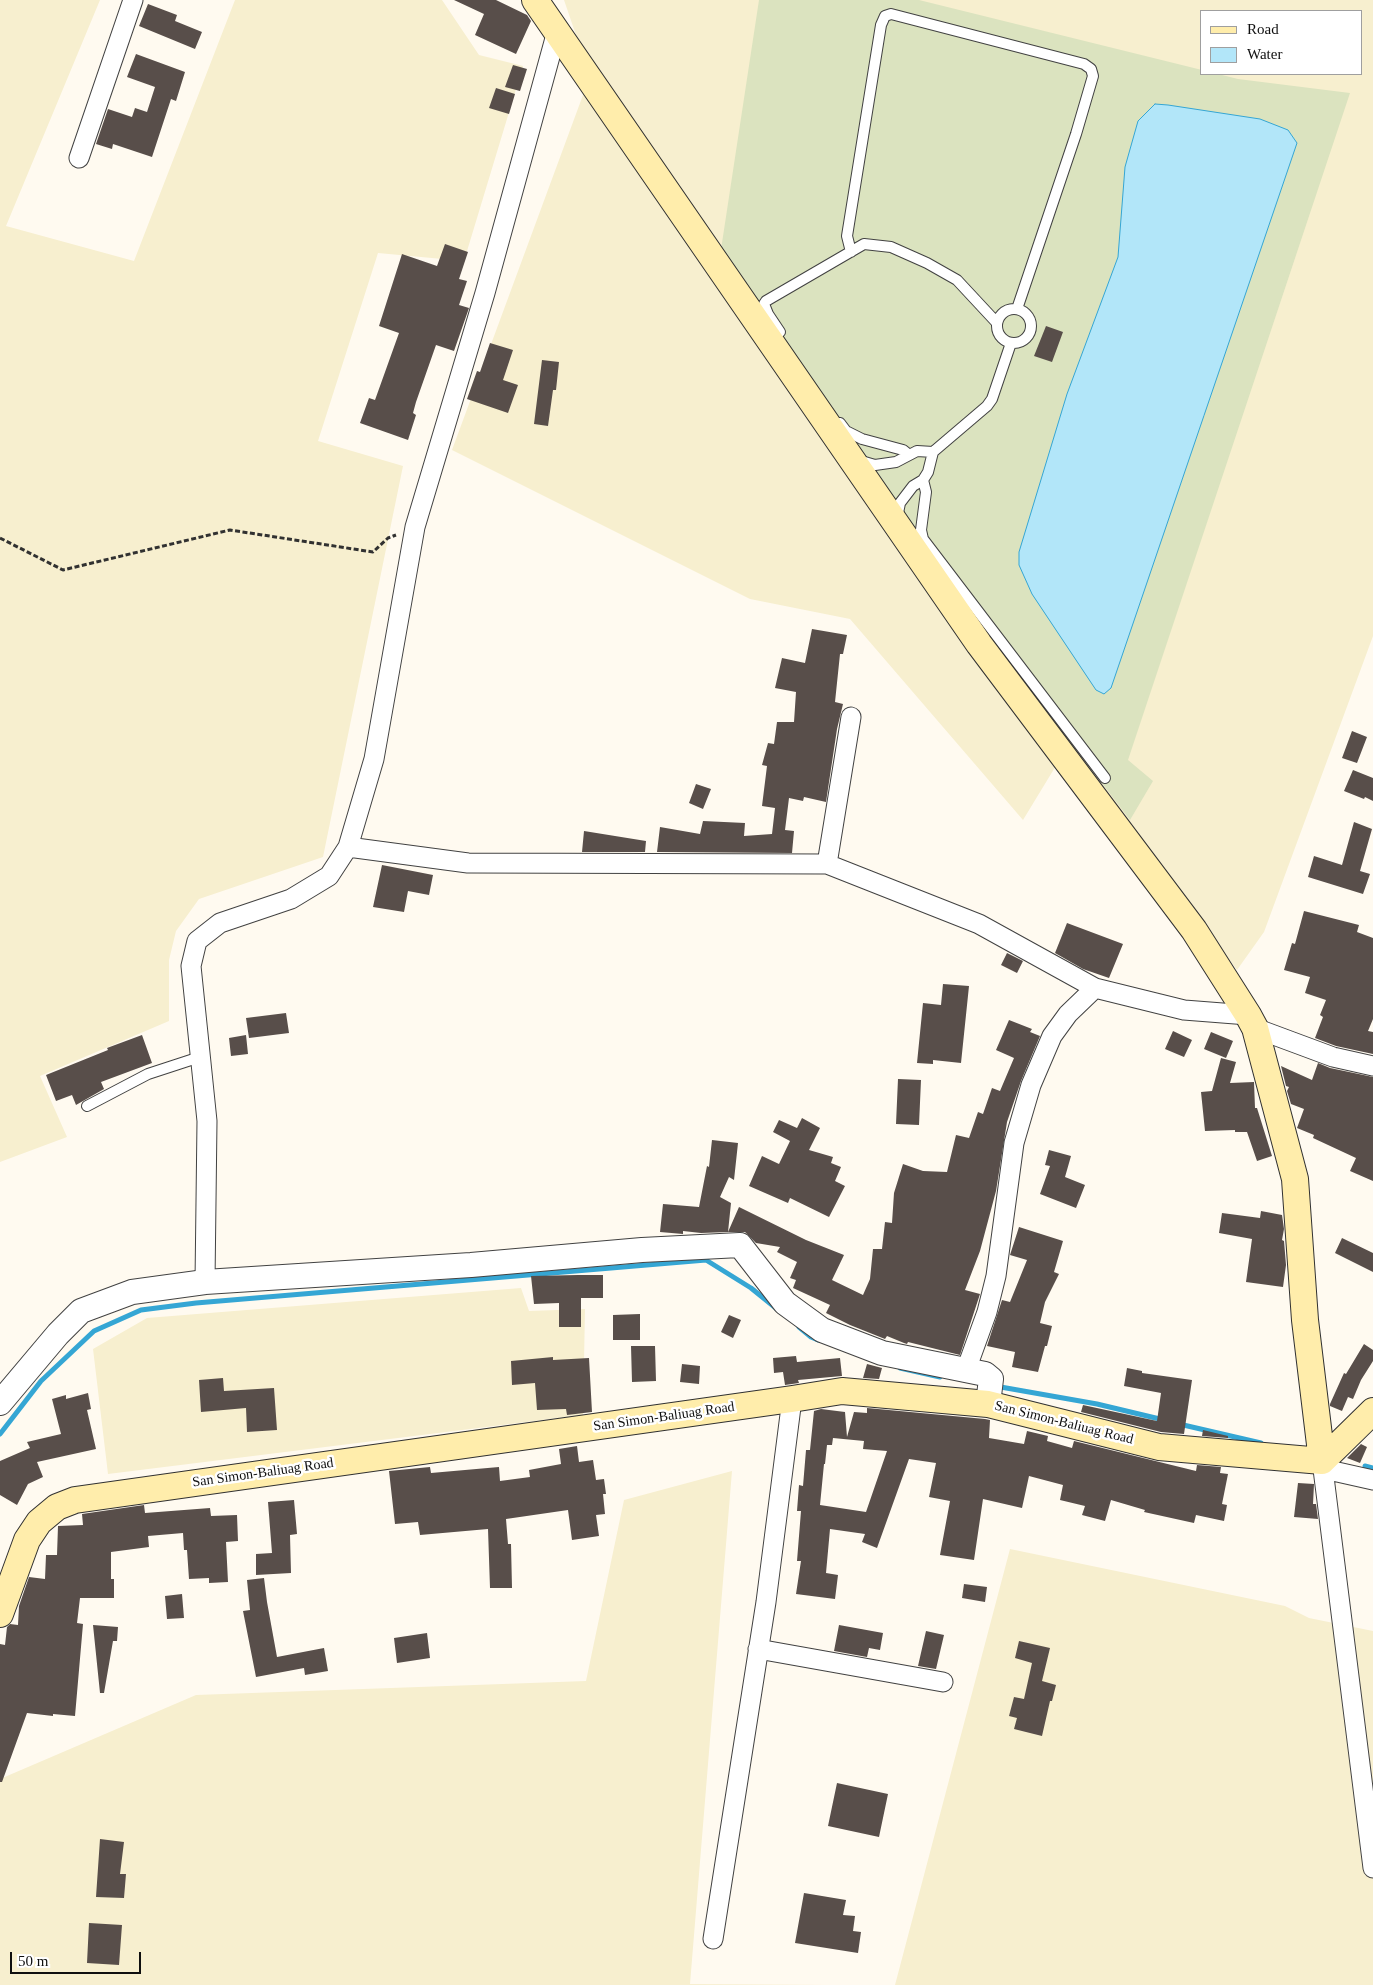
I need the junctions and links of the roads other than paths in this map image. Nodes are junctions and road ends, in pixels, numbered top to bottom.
1 (133, 0) edge
2 (534, 0) edge
3 (557, 31) junction
4 (79, 158) dead end
5 (852, 252) junction
6 (1017, 309) junction
7 (997, 322) junction
8 (784, 339) dead end
9 (1010, 343) junction
10 (832, 412) dead end
11 (933, 452) junction
12 (908, 454) junction
13 (848, 458) junction
14 (923, 480) junction
15 (896, 524) junction
16 (851, 717) dead end
17 (1106, 778) dead end
18 (348, 848) junction
19 (827, 864) junction
20 (1095, 988) junction
21 (1252, 1021) junction
22 (200, 1057) junction
23 (1373, 1066) edge
24 (88, 1106) dead end
25 (205, 1282) junction
26 (966, 1370) junction
27 (989, 1391) junction
28 (792, 1399) junction
29 (0, 1403) edge
30 (1373, 1411) edge
31 (1323, 1465) junction
32 (1373, 1480) edge
33 (0, 1614) edge
34 (758, 1649) junction
35 (943, 1682) dead end
36 (1373, 1868) edge
37 (713, 1938) dead end

1 - 4 street
2 - 3 main road
3 - 13 main road
3 - 18 street
5 - 6 lane
5 - 7 lane
5 - 8 lane
6 - 7 lane
6 - 9 lane
7 - 9 lane
9 - 11 lane
10 - 12 lane
11 - 12 lane
11 - 14 lane
12 - 13 lane
13 - 15 main road
14 - 15 lane
14 - 17 lane
15 - 21 main road
16 - 19 street
18 - 19 street
18 - 22 street
19 - 20 street
20 - 21 street
20 - 26 street
21 - 23 street
21 - 31 main road
22 - 24 lane
22 - 25 street
25 - 26 street
25 - 29 street
26 - 27 street
27 - 28 main road, San Simon-Baliuag Road
27 - 31 main road, San Simon-Baliuag Road
28 - 33 main road, San Simon-Baliuag Road
28 - 34 street
30 - 31 main road
31 - 32 street
31 - 36 street
34 - 35 street
34 - 37 street

